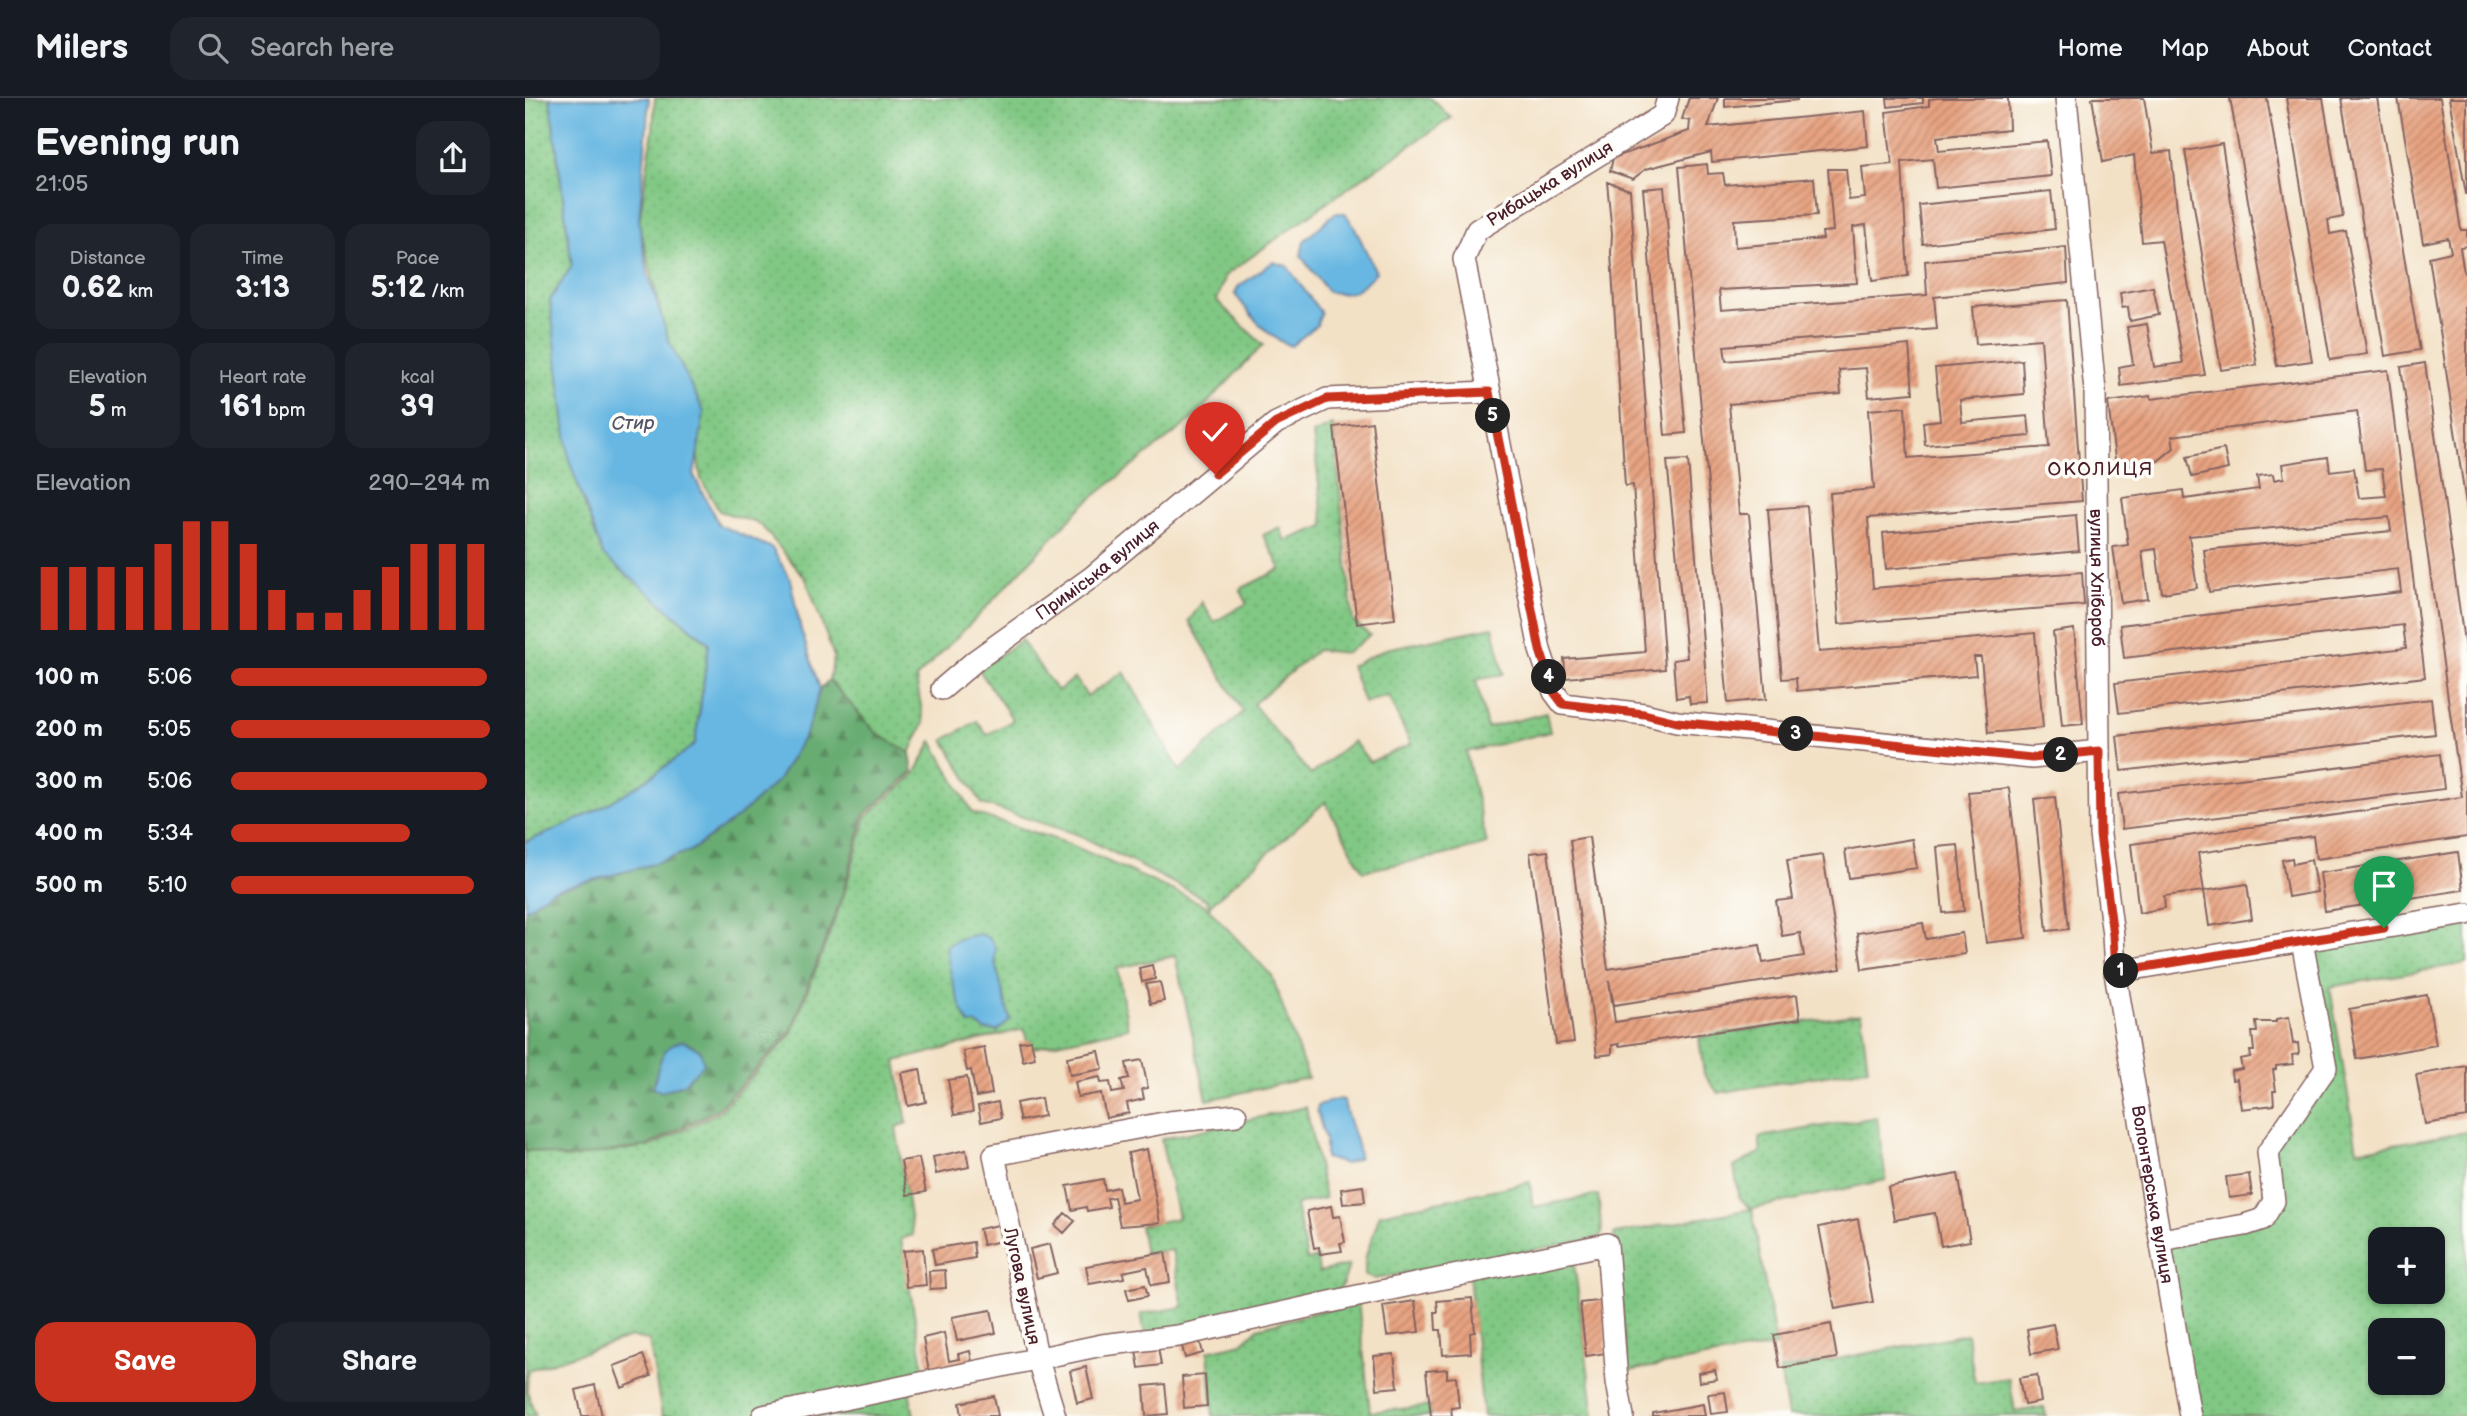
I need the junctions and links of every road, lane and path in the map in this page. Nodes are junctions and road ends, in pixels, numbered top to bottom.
1 (1668, 98) edge
2 (2066, 98) edge
3 (1489, 392) junction
4 (942, 689) dead end
5 (2099, 751) junction
6 (2467, 914) edge
7 (2302, 942) junction
8 (2115, 972) junction
9 (1236, 1115) dead end
10 (2161, 1240) junction
11 (1038, 1360) junction
12 (763, 1416) edge
13 (1055, 1416) edge
14 (1623, 1416) edge
15 (2190, 1416) edge

1 - 3 street, Рибацька вулиця
2 - 5 street, вулиця Хлібороб
3 - 4 street, Приміська вулиця
3 - 5 street, Рибацька вулиця
5 - 8 street, вулиця Хлібороб
6 - 7 street
7 - 8 street
7 - 10 street
8 - 10 street, Волонтерська вулиця
9 - 11 street, Лугова вулиця
10 - 15 street, Волонтерська вулиця
11 - 12 street
11 - 13 street, Лугова вулиця
11 - 14 street

